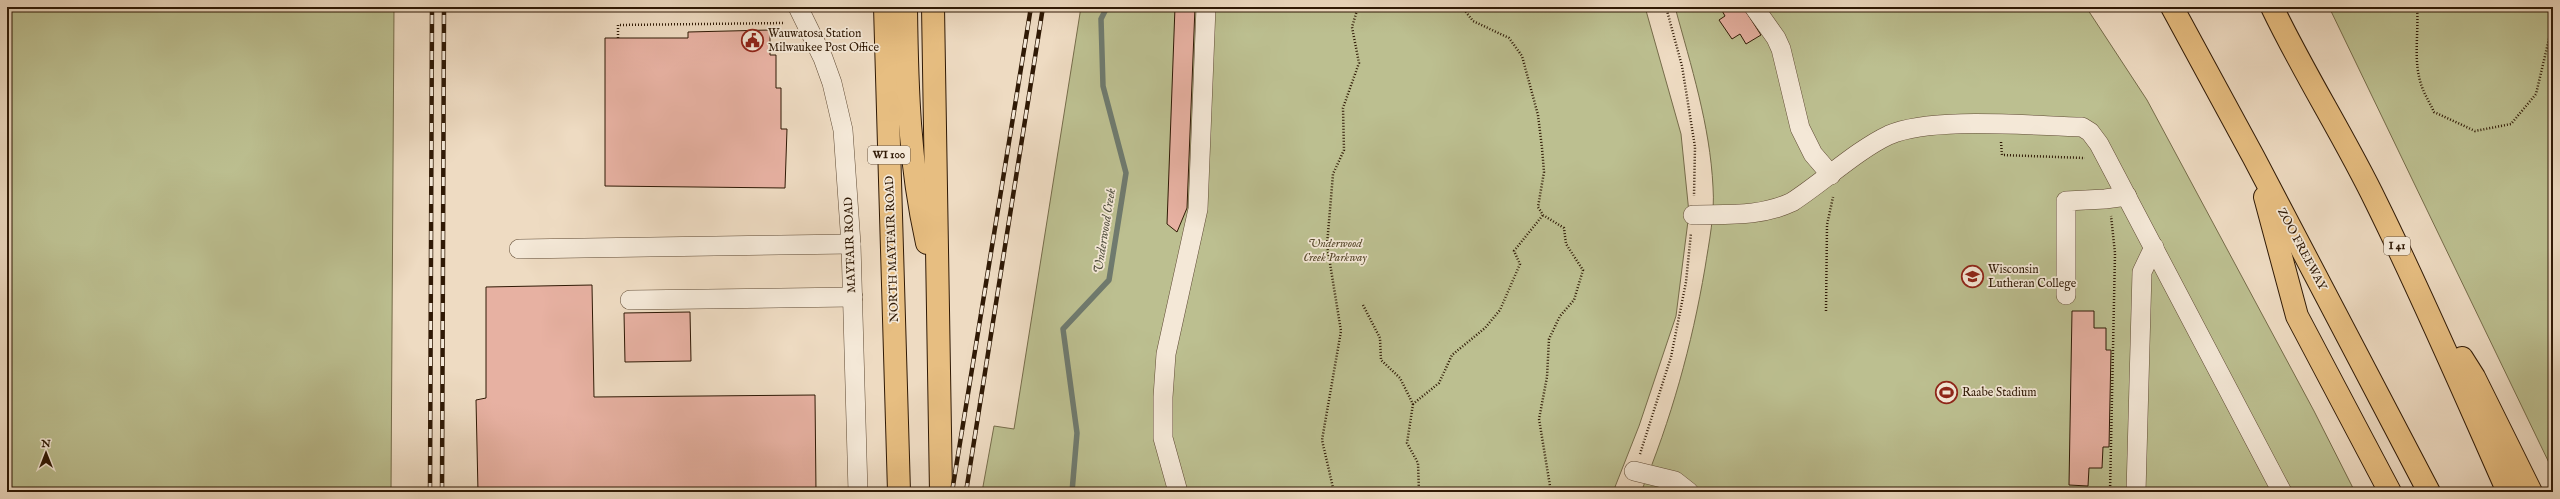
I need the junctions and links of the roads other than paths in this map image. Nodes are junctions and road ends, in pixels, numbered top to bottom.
1 (798, 7) edge
2 (885, 7) edge
3 (906, 7) edge
4 (933, 7) edge
5 (1206, 7) edge
6 (1754, 7) edge
7 (2172, 7) edge
8 (2272, 7) edge
9 (2254, 158) junction
10 (1832, 175) junction
11 (2127, 196) junction
12 (1693, 215) road end
13 (851, 244) junction
14 (2154, 247) junction
15 (520, 249) dead end
16 (2066, 295) dead end
17 (2421, 295) junction
18 (852, 296) junction
19 (937, 297) junction
20 (630, 300) dead end
21 (1634, 471) road end
22 (858, 492) edge
23 (899, 492) edge
24 (940, 492) edge
25 (1178, 492) edge
26 (1690, 492) edge
27 (2136, 492) edge
28 (2282, 492) edge
29 (2390, 492) edge
30 (2429, 492) edge
31 (2508, 492) edge
32 (2531, 492) edge

1 - 13 street, MAYFAIR ROAD
2 - 23 main road, NORTH MAYFAIR ROAD / WI 100
3 - 19 main road
4 - 19 main road
5 - 25 street
6 - 10 street
7 - 9 main road, ZOO FREEWAY
8 - 17 main road, I 41
9 - 29 main road
9 - 30 main road, ZOO FREEWAY
10 - 11 street
10 - 12 street
11 - 14 street
11 - 16 street
13 - 15 street
13 - 18 street, MAYFAIR ROAD
14 - 27 street
14 - 28 street
17 - 31 main road, I 41
17 - 32 main road
18 - 20 street
18 - 22 street, MAYFAIR ROAD
19 - 24 main road
21 - 26 street

